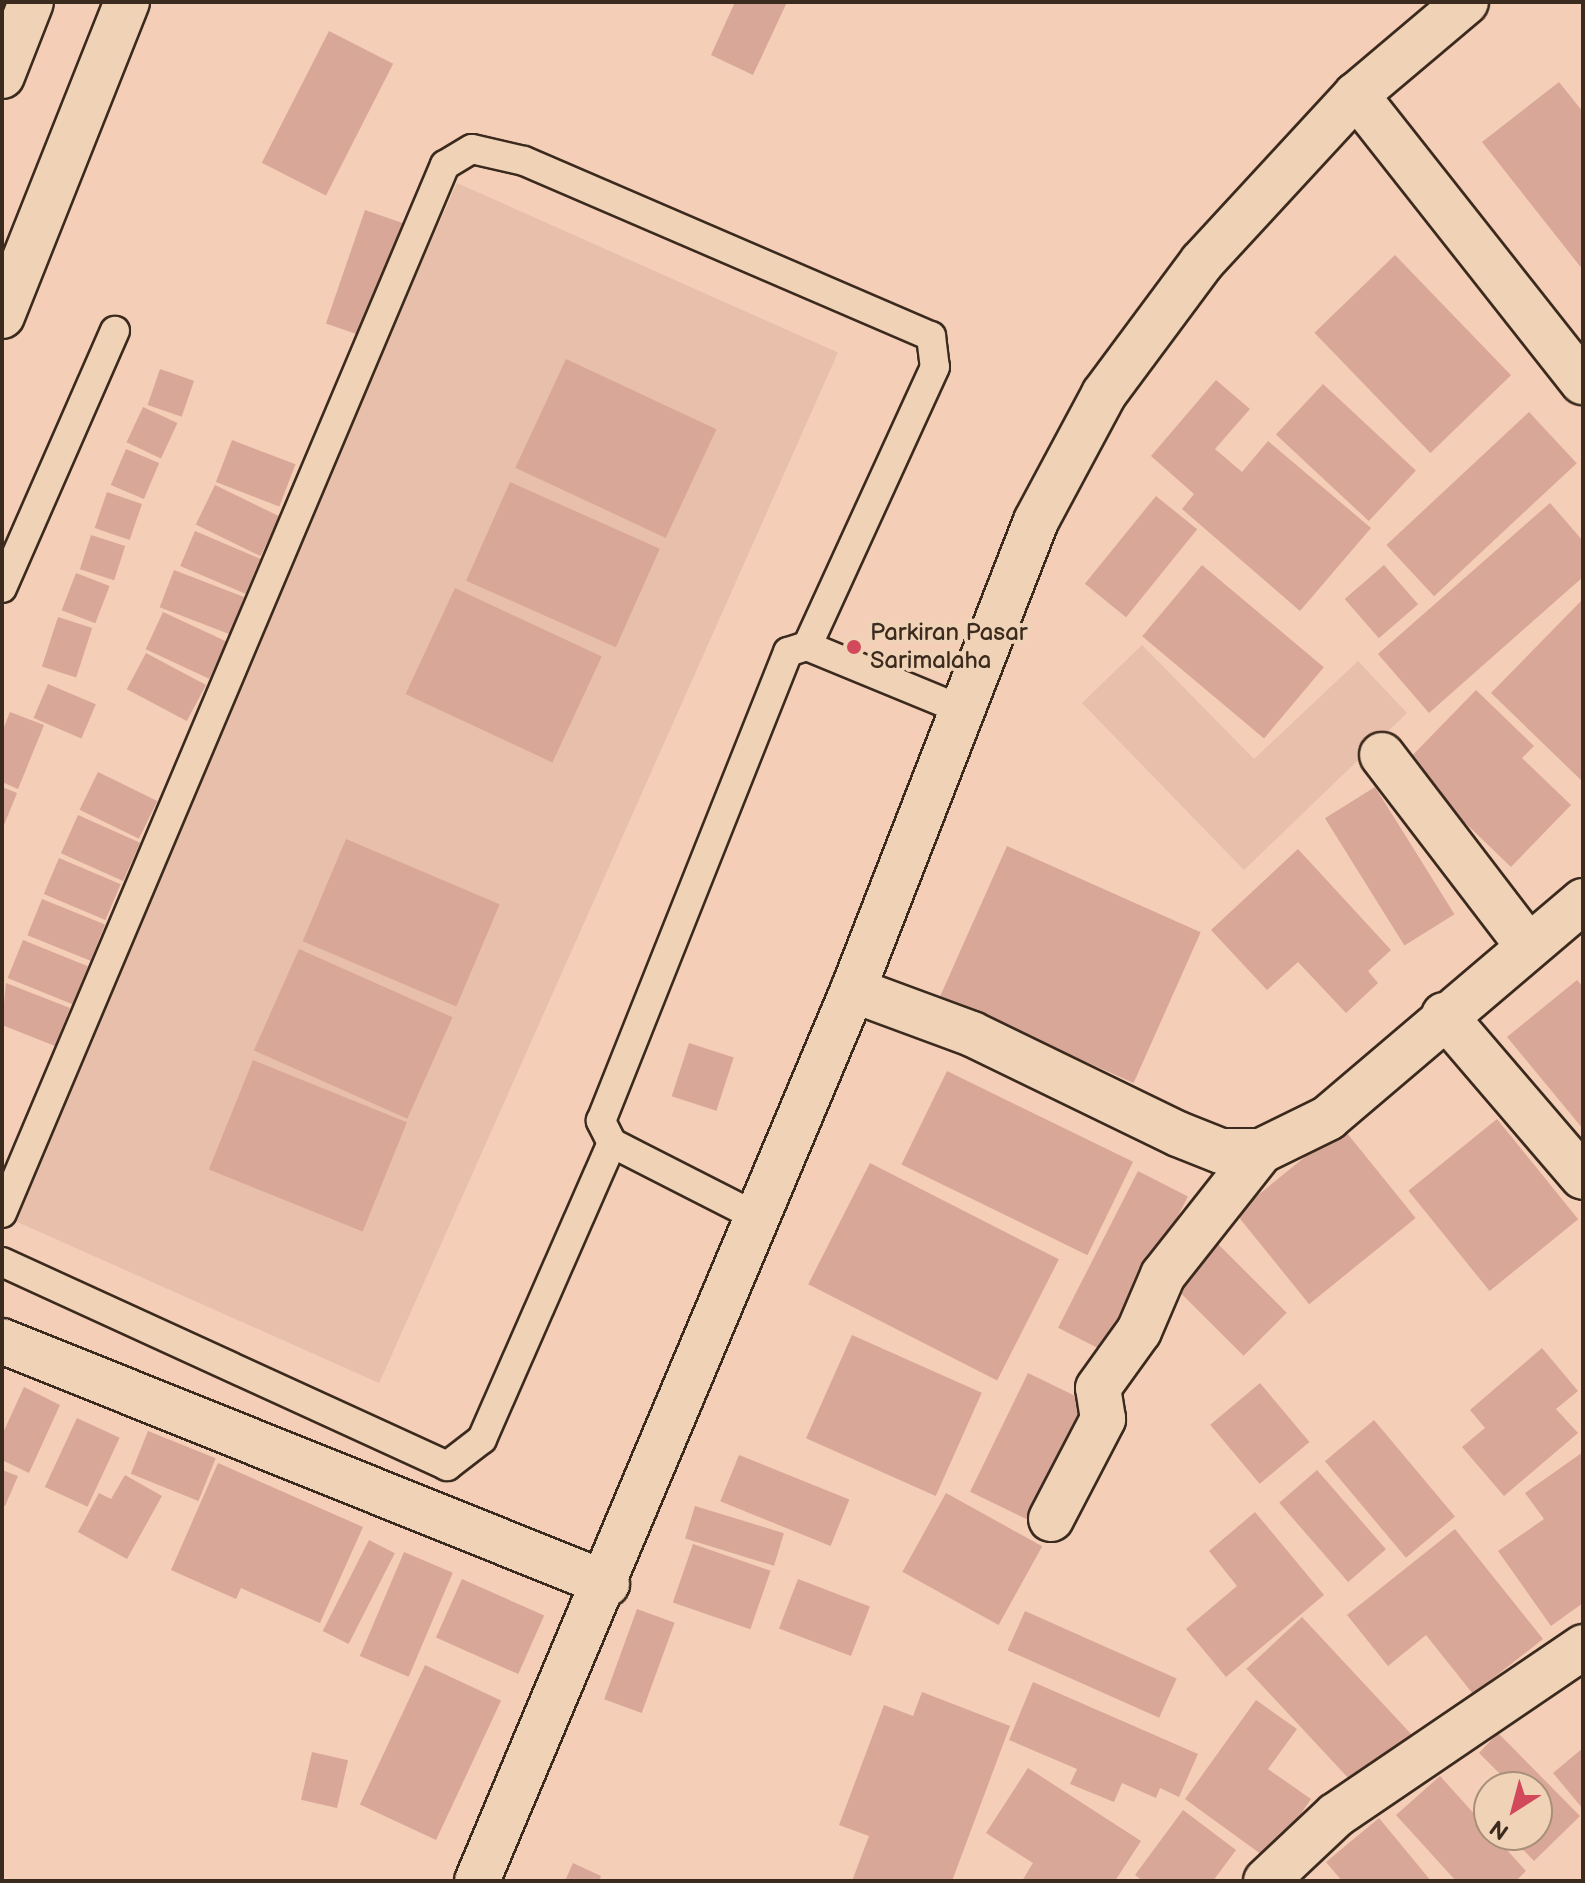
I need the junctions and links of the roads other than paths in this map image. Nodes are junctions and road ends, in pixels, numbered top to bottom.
1 (31, 2) edge
2 (127, 2) edge
3 (1466, 2) edge
4 (2, 76) edge
5 (1356, 95) junction
6 (2, 316) edge
7 (115, 331) dead end
8 (1583, 382) edge
9 (2, 588) edge
10 (807, 646) junction
11 (960, 709) junction
12 (1382, 755) dead end
13 (1583, 901) edge
14 (1528, 946) junction
15 (853, 990) junction
16 (1444, 1015) junction
17 (612, 1143) junction
18 (1261, 1151) junction
19 (1583, 1177) edge
20 (2, 1213) edge
21 (759, 1218) junction
22 (2, 1262) edge
23 (2, 1341) edge
24 (1051, 1519) dead end
25 (607, 1584) junction
26 (1583, 1647) edge
27 (477, 1881) edge
28 (1266, 1881) edge

1 - 4 street
2 - 6 street
3 - 5 street
5 - 8 street
5 - 11 street
7 - 9 lane
10 - 11 lane
10 - 17 lane
10 - 20 lane
11 - 15 street
12 - 14 street
13 - 14 street
14 - 16 street
15 - 18 street
15 - 21 street
16 - 18 street
16 - 19 street
17 - 21 lane
17 - 22 lane
18 - 24 street
21 - 25 street
23 - 25 street
25 - 27 street
26 - 28 street

